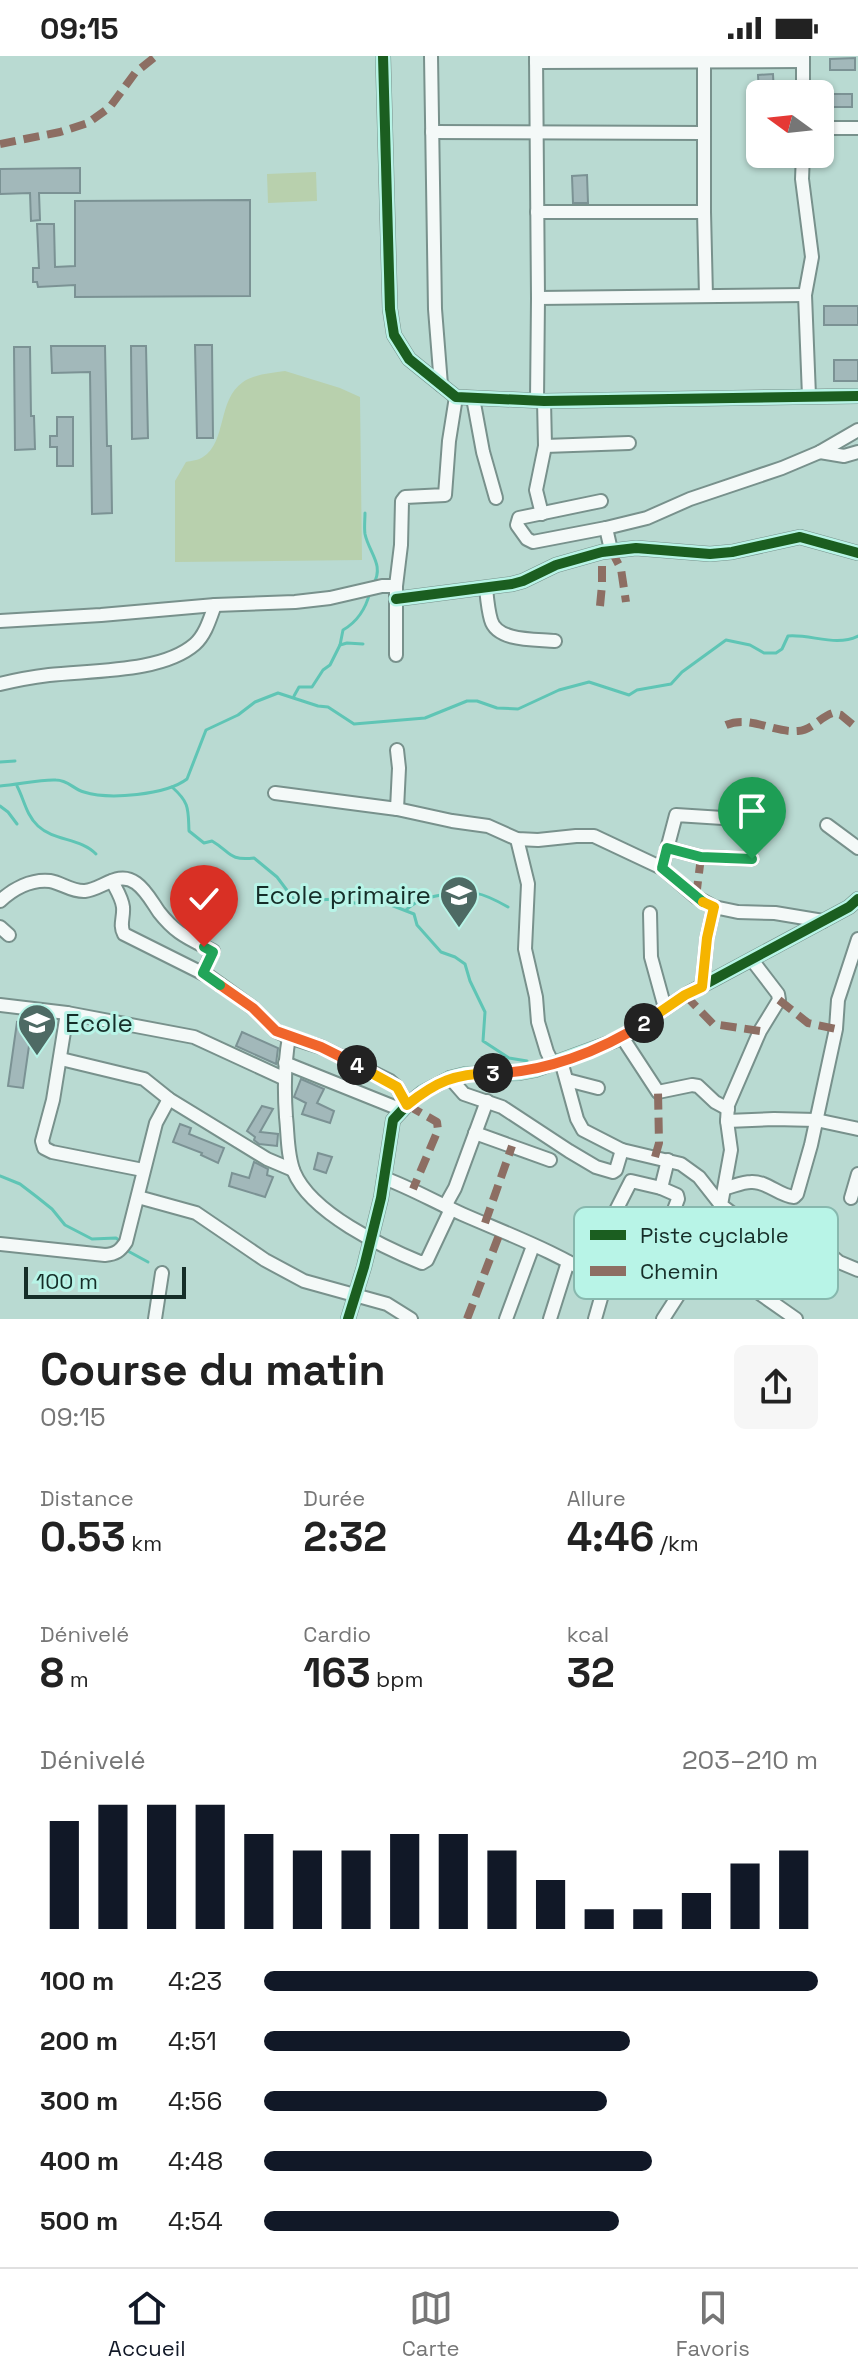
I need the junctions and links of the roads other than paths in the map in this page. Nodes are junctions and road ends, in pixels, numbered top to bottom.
1 (383, 56) edge
2 (431, 56) edge
3 (536, 59) edge
4 (803, 59) edge
5 (704, 62) junction
6 (803, 80) edge
7 (834, 128) edge
8 (858, 128) edge
9 (432, 132) junction
10 (704, 133) junction
11 (537, 134) junction
12 (803, 168) edge
13 (537, 212) junction
14 (704, 212) junction
15 (805, 295) junction
16 (706, 296) junction
17 (538, 298) junction
18 (441, 385) junction
19 (809, 396) junction
20 (858, 396) edge
21 (456, 397) junction
22 (473, 398) junction
23 (540, 400) junction
24 (858, 430) edge
25 (629, 443) dead end
26 (545, 446) junction
27 (820, 452) junction
28 (858, 452) edge
29 (496, 498) dead end
30 (601, 501) dead end
31 (542, 514) junction
32 (606, 528) junction
33 (611, 550) junction
34 (858, 553) edge
35 (486, 588) junction
36 (396, 593) junction
37 (215, 605) junction
38 (0, 621) edge
39 (555, 641) dead end
40 (396, 655) dead end
41 (0, 684) edge
42 (397, 750) dead end
43 (275, 793) dead end
44 (397, 809) junction
45 (754, 820) dead end
46 (827, 825) dead end
47 (517, 839) junction
48 (667, 848) junction
49 (858, 848) edge
50 (752, 859) dead end
51 (662, 868) junction
52 (112, 881) junction
53 (0, 901) edge
54 (714, 907) junction
55 (855, 907) edge
56 (650, 913) dead end
57 (823, 921) junction
58 (858, 939) edge
59 (752, 960) junction
60 (203, 973) junction
61 (702, 987) junction
62 (0, 1005) edge
63 (665, 1008) junction
64 (67, 1013) junction
65 (289, 1037) junction
66 (622, 1037) junction
67 (61, 1059) junction
68 (557, 1062) junction
69 (285, 1063) junction
70 (283, 1078) junction
71 (450, 1078) junction
72 (567, 1080) junction
73 (598, 1088) dead end
74 (169, 1099) junction
75 (487, 1101) junction
76 (404, 1108) junction
77 (727, 1115) junction
78 (816, 1120) junction
79 (858, 1129) edge
80 (475, 1133) junction
81 (622, 1150) junction
82 (550, 1160) dead end
83 (668, 1160) junction
84 (143, 1170) junction
85 (293, 1170) junction
86 (858, 1174) edge
87 (384, 1178) junction
88 (661, 1188) junction
89 (726, 1188) junction
90 (138, 1197) junction
91 (851, 1198) dead end
92 (721, 1205) junction
93 (448, 1207) junction
94 (617, 1207) edge
95 (675, 1207) edge
96 (724, 1207) edge
97 (371, 1239) junction
98 (0, 1244) edge
99 (533, 1246) junction
100 (838, 1261) edge
101 (568, 1262) junction
102 (574, 1266) edge
103 (858, 1270) edge
104 (162, 1273) dead end
105 (355, 1295) junction
106 (601, 1299) edge
107 (677, 1299) edge
108 (768, 1299) edge
109 (668, 1317) edge
110 (155, 1319) edge
111 (348, 1319) edge
112 (411, 1319) edge
113 (506, 1319) edge
114 (550, 1319) edge
115 (595, 1319) edge
116 (796, 1319) edge

1 - 18 street
2 - 9 street
3 - 5 street
3 - 11 street
4 - 5 street
4 - 6 street
5 - 10 street
7 - 8 street
9 - 11 street
9 - 18 street
10 - 11 street
10 - 14 street
11 - 13 street
12 - 15 street
13 - 14 street
13 - 17 street
14 - 16 street
15 - 16 street
15 - 19 street
16 - 17 street
17 - 23 street
18 - 21 street
19 - 20 street
19 - 23 street
21 - 22 street
21 - 36 street
22 - 23 street
22 - 29 street
23 - 26 street
24 - 27 street
25 - 26 street
26 - 31 street
27 - 28 street
27 - 32 street
30 - 31 street
31 - 32 street
32 - 33 street
33 - 34 street
33 - 35 street
35 - 36 street
35 - 39 street
36 - 37 street
36 - 40 street
37 - 38 street
37 - 41 street
42 - 44 street
43 - 44 street
44 - 47 street
45 - 48 street
46 - 49 street
47 - 51 street
47 - 68 street
48 - 50 street
48 - 51 street
51 - 54 street
52 - 53 street
52 - 60 street
52 - 60 street
54 - 57 street
54 - 61 street
55 - 57 street
56 - 63 street
57 - 59 street
58 - 78 street
59 - 61 street
59 - 77 street
60 - 65 street
61 - 63 street
62 - 64 street
63 - 66 street
64 - 67 street
64 - 70 street
65 - 69 street
65 - 76 street
66 - 68 street
66 - 77 street
67 - 74 street
67 - 84 street
68 - 71 street
68 - 72 street
69 - 70 street
69 - 76 street
70 - 85 street
71 - 75 street
71 - 76 street
72 - 73 street
72 - 81 street
74 - 84 street
74 - 85 street
75 - 80 street
75 - 81 street
76 - 87 street
77 - 78 street
77 - 89 street
78 - 79 street
78 - 89 street
80 - 82 street
80 - 93 street
81 - 83 street
83 - 88 street
83 - 92 street
84 - 90 street
85 - 97 street
86 - 91 street
87 - 93 street
87 - 97 street
88 - 94 street
88 - 95 street
89 - 92 street
90 - 98 street
90 - 105 street
92 - 96 street
93 - 97 street
93 - 99 street
97 - 105 street
99 - 101 street
99 - 113 street
100 - 103 street
101 - 102 street
101 - 114 street
104 - 110 street
105 - 111 street
105 - 112 street
106 - 115 street
107 - 109 street
108 - 116 street

